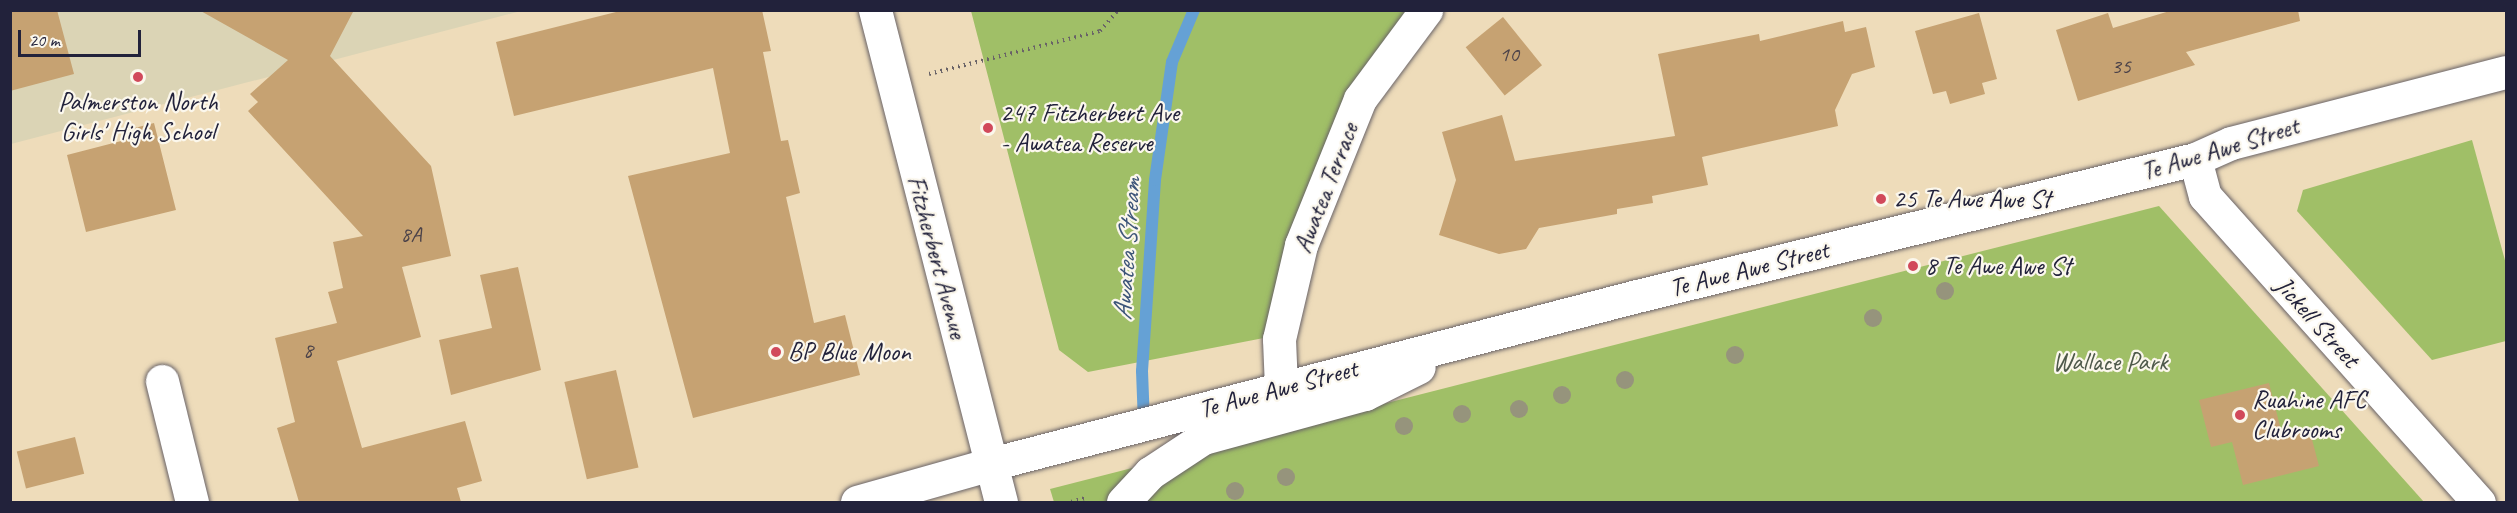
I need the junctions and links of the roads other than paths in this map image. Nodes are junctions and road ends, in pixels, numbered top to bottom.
1 (875, 10) edge
2 (1426, 10) edge
3 (2506, 72) edge
4 (2195, 159) junction
5 (1472, 340) junction
6 (162, 381) dead end
7 (1281, 387) junction
8 (991, 464) junction
9 (192, 502) edge
10 (857, 502) edge
11 (1001, 502) edge
12 (1123, 502) edge
13 (2479, 502) edge

1 - 8 main road, Fitzherbert Avenue
2 - 7 main road, Awatea Terrace
3 - 4 main road, Te Awe Awe Street
4 - 5 main road, Te Awe Awe Street
4 - 13 main road, Jickell Street
5 - 7 main road, Te Awe Awe Street
5 - 12 main road
6 - 9 main road
7 - 8 main road, Te Awe Awe Street
8 - 10 main road, Te Awe Awe Street
8 - 11 main road, Fitzherbert Avenue

